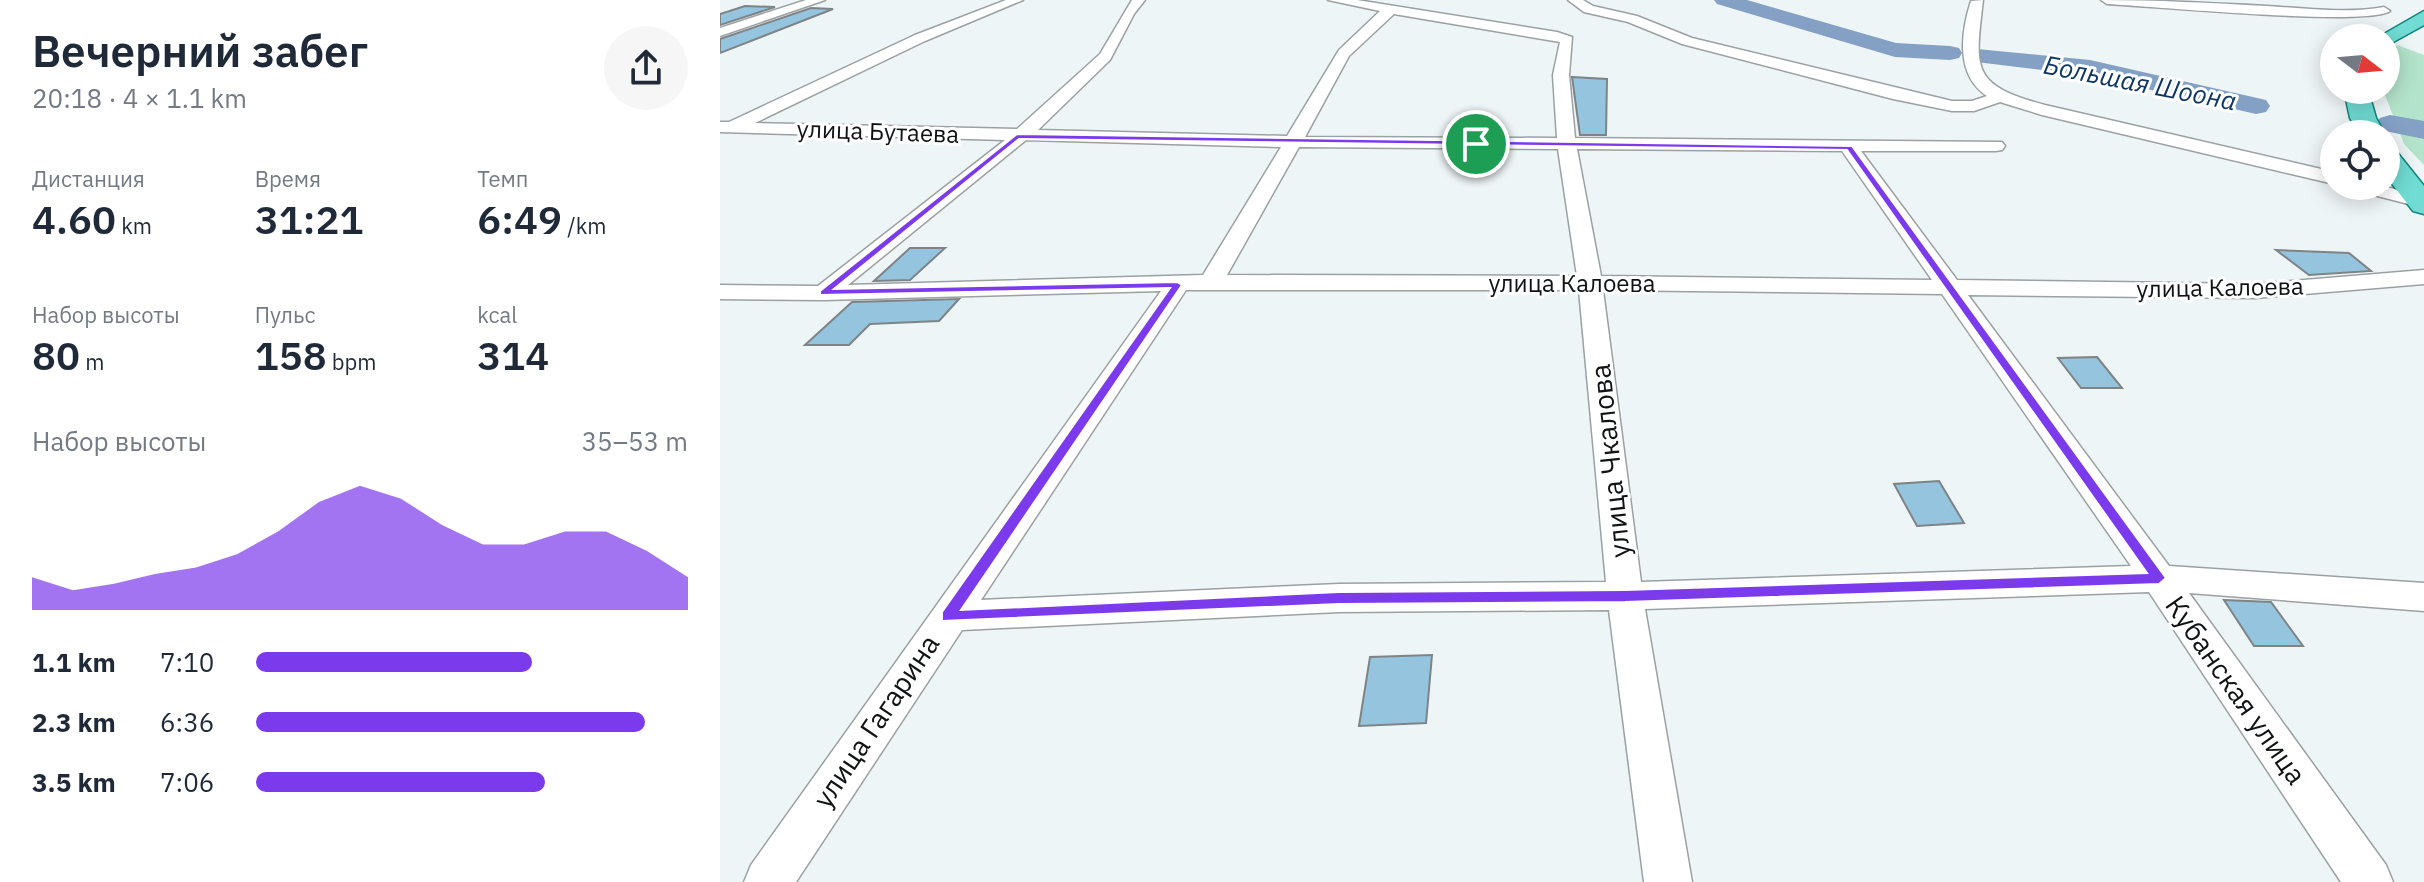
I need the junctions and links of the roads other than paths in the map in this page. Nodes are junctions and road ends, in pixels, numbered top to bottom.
1 (819, 0) edge
2 (1017, 0) edge
3 (1139, 0) edge
4 (1334, 0) edge
5 (1574, 0) edge
6 (1974, 0) edge
7 (1988, 0) edge
8 (2107, 0) edge
9 (2360, 0) edge
10 (1393, 8) junction
11 (2319, 13) junction
12 (2424, 17) edge
13 (2347, 24) edge
14 (2400, 27) edge
15 (720, 32) edge
16 (2001, 96) junction
17 (724, 129) edge
18 (1017, 136) junction
19 (1293, 142) junction
20 (1567, 145) junction
21 (1996, 146) dead end
22 (1849, 147) junction
23 (2320, 174) edge
24 (2400, 175) edge
25 (2400, 197) edge
26 (2423, 204) edge
27 (2424, 277) edge
28 (1590, 283) junction
29 (1194, 284) junction
30 (1953, 289) junction
31 (720, 292) edge
32 (824, 293) junction
33 (2159, 578) junction
34 (1625, 596) junction
35 (2424, 597) edge
36 (947, 616) junction
37 (768, 882) edge
38 (1668, 882) edge
39 (2369, 882) edge

1 - 15 street
2 - 17 street
3 - 18 street
4 - 10 street
5 - 16 street
6 - 7 street
6 - 16 street
8 - 11 street
9 - 11 street
10 - 19 street, улица Гагарина
10 - 20 street, улица Чкалова
11 - 13 street
12 - 14 main road
16 - 23 street
17 - 18 street, улица Бутаева
18 - 19 street, улица Бутаева
18 - 32 street
19 - 20 street, улица Бутаева
19 - 29 street, улица Гагарина
20 - 22 street, улица Бутаева
20 - 28 street, улица Чкалова
21 - 22 street, улица Бутаева
22 - 30 street, Кубанская улица
24 - 26 main road
25 - 26 street
27 - 30 street, улица Калоева
28 - 29 street, улица Калоева
28 - 30 street, улица Калоева
28 - 34 street, улица Чкалова
29 - 32 street, улица Калоева
29 - 36 street, улица Гагарина
30 - 33 street, Кубанская улица
31 - 32 street, улица Калоева
33 - 34 street
33 - 35 street
33 - 39 street, Кубанская улица
34 - 36 street
34 - 38 street, улица Чкалова
36 - 37 street, улица Гагарина

